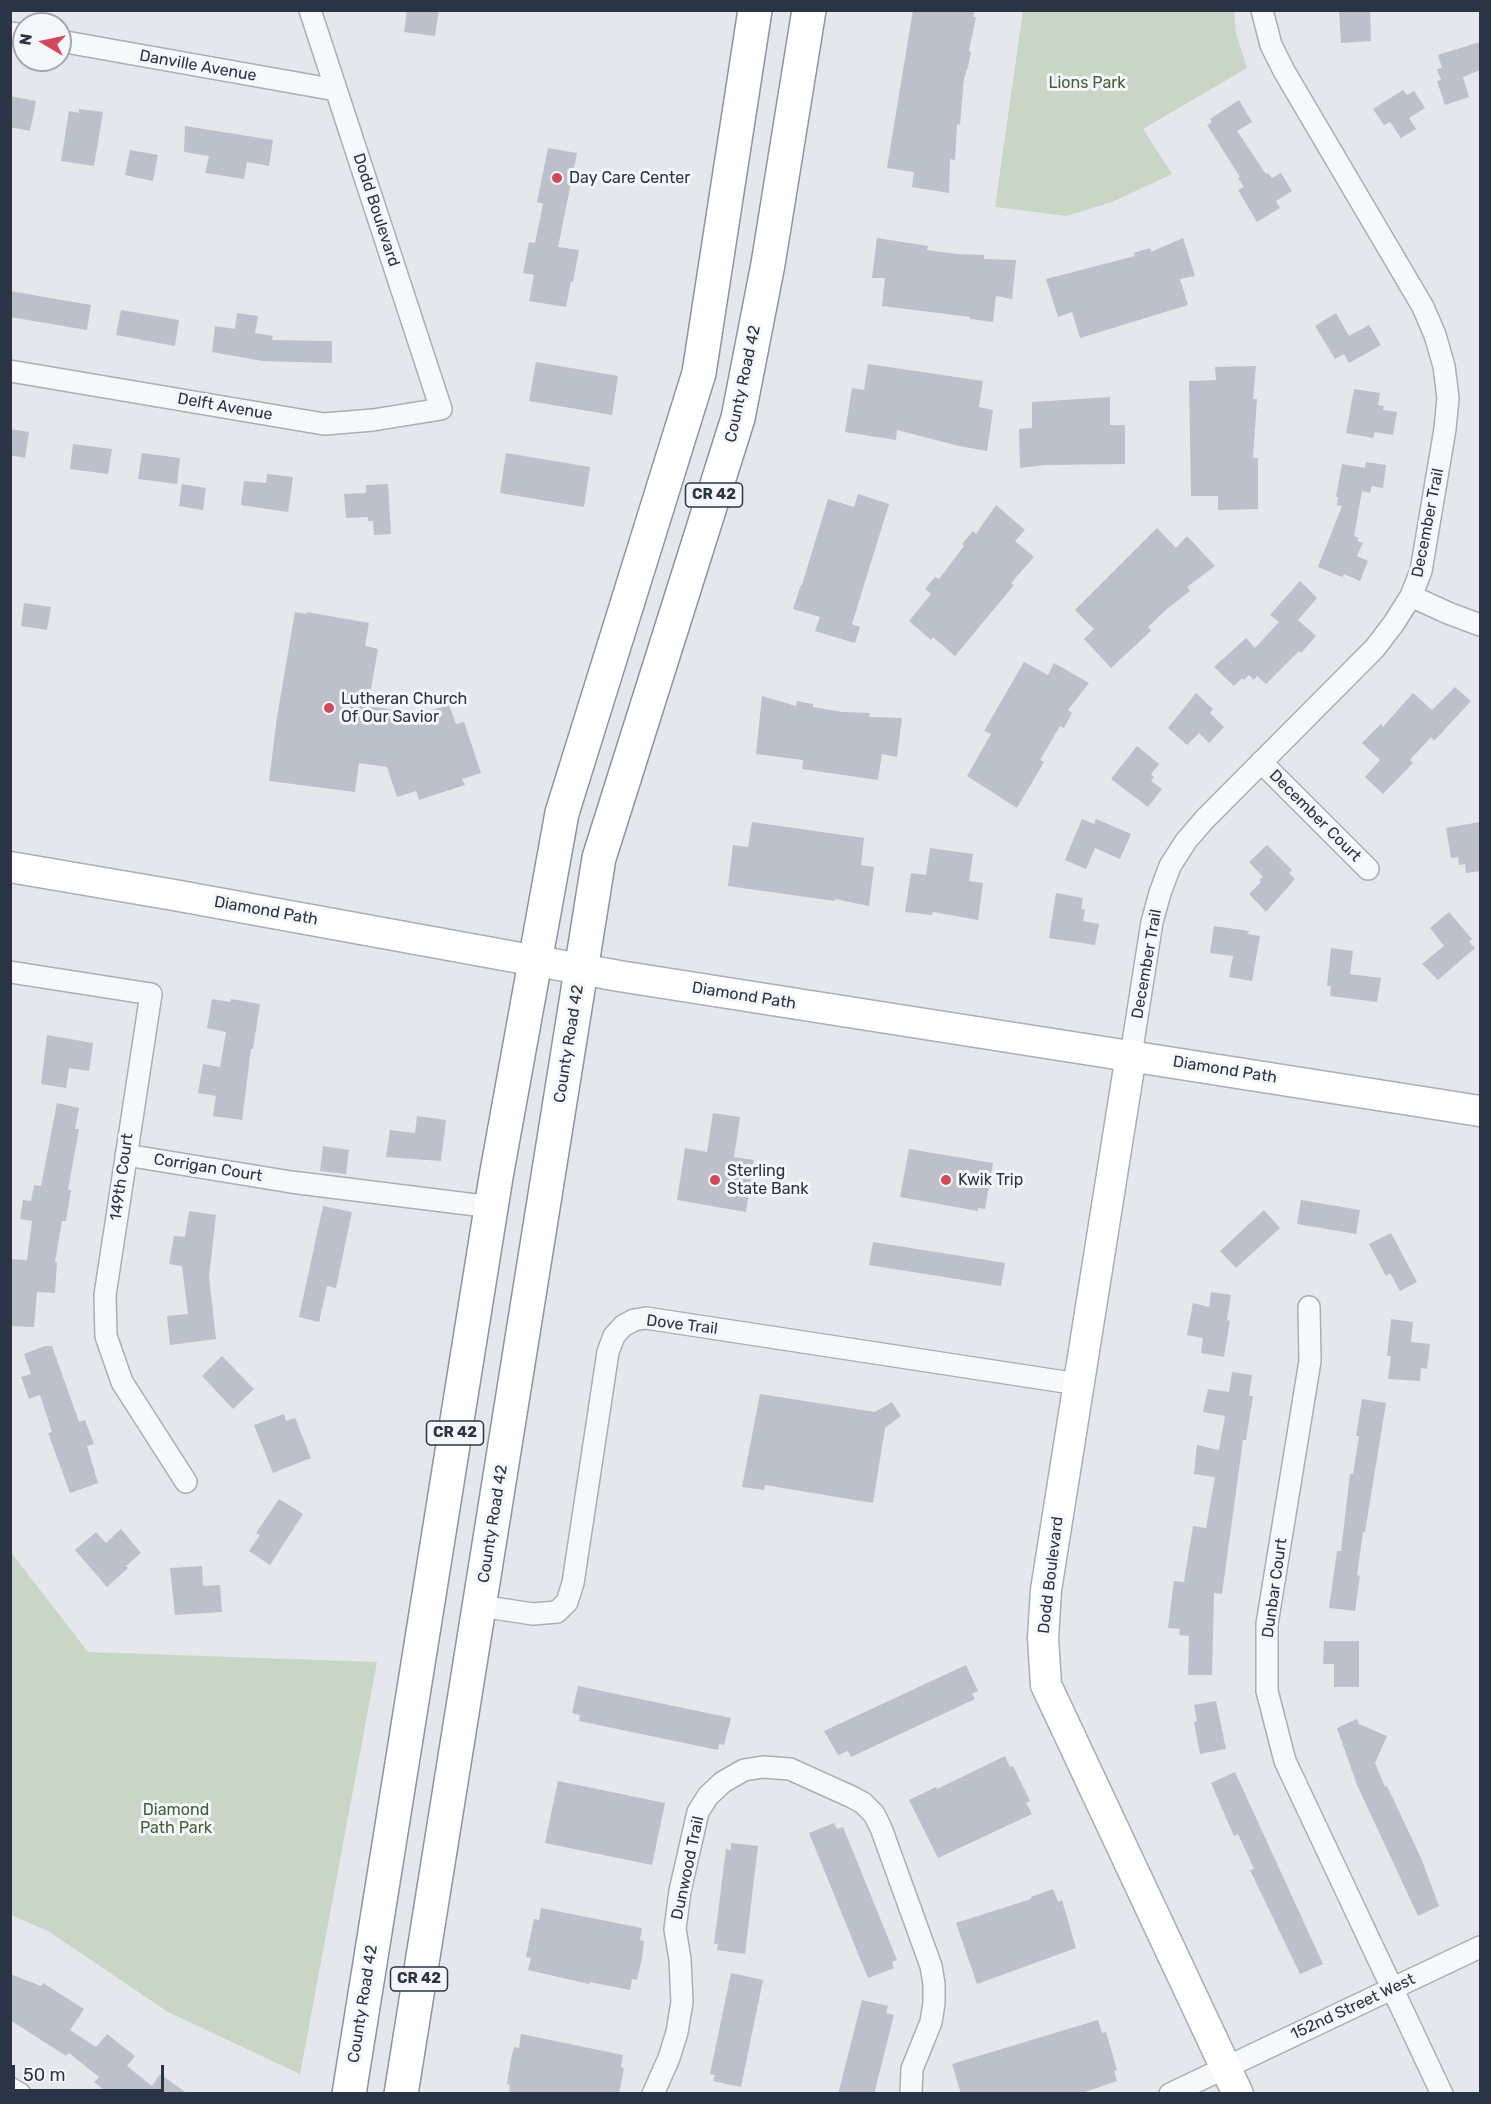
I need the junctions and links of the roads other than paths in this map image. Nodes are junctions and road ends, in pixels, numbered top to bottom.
1 (310, 10) edge
2 (755, 10) edge
3 (809, 10) edge
4 (1262, 10) edge
5 (72, 43) edge
6 (336, 90) junction
7 (10, 370) edge
8 (441, 409) joint
9 (1411, 596) junction
10 (1480, 625) edge
11 (1261, 762) junction
12 (10, 867) edge
13 (1368, 869) dead end
14 (536, 961) junction
15 (581, 969) junction
16 (10, 972) edge
17 (1131, 1055) junction
18 (1480, 1111) edge
19 (126, 1155) junction
20 (492, 1207) junction
21 (1309, 1307) dead end
22 (1078, 1384) junction
23 (186, 1482) dead end
24 (480, 1606) junction
25 (1480, 1947) edge
26 (1392, 1989) junction
27 (1231, 2080) edge
28 (10, 2088) edge
29 (20, 2094) edge
30 (349, 2094) edge
31 (401, 2094) edge
32 (653, 2094) edge
33 (911, 2094) edge
34 (1170, 2094) edge
35 (1442, 2094) edge

1 - 6 street, Dodd Boulevard
2 - 14 highway, County Road 42 / CR 42
3 - 15 highway, County Road 42 / CR 42
4 - 9 street, December Trail
5 - 6 street, Danville Avenue
6 - 8 street, Dodd Boulevard
7 - 8 street, Delft Avenue
9 - 10 street
9 - 11 street, December Trail
11 - 13 street, December Court
11 - 17 street, December Trail
12 - 14 street, Diamond Path
14 - 15 street, Diamond Path
14 - 20 highway, County Road 42 / CR 42
15 - 17 street, Diamond Path
15 - 24 highway, County Road 42 / CR 42
16 - 19 street, 149th Court
17 - 18 street, Diamond Path
17 - 22 street, Dodd Boulevard
19 - 20 street, Corrigan Court
19 - 23 street, 149th Court
20 - 30 highway, County Road 42 / CR 42
21 - 26 street, Dunbar Court
22 - 24 street, Dove Trail
22 - 27 street, Dodd Boulevard
24 - 31 highway, County Road 42 / CR 42
25 - 26 street, 152nd Street West
26 - 27 street, 152nd Street West
26 - 35 street, Dunbar Court
27 - 34 street
28 - 29 street
32 - 33 street, Dunwood Trail

